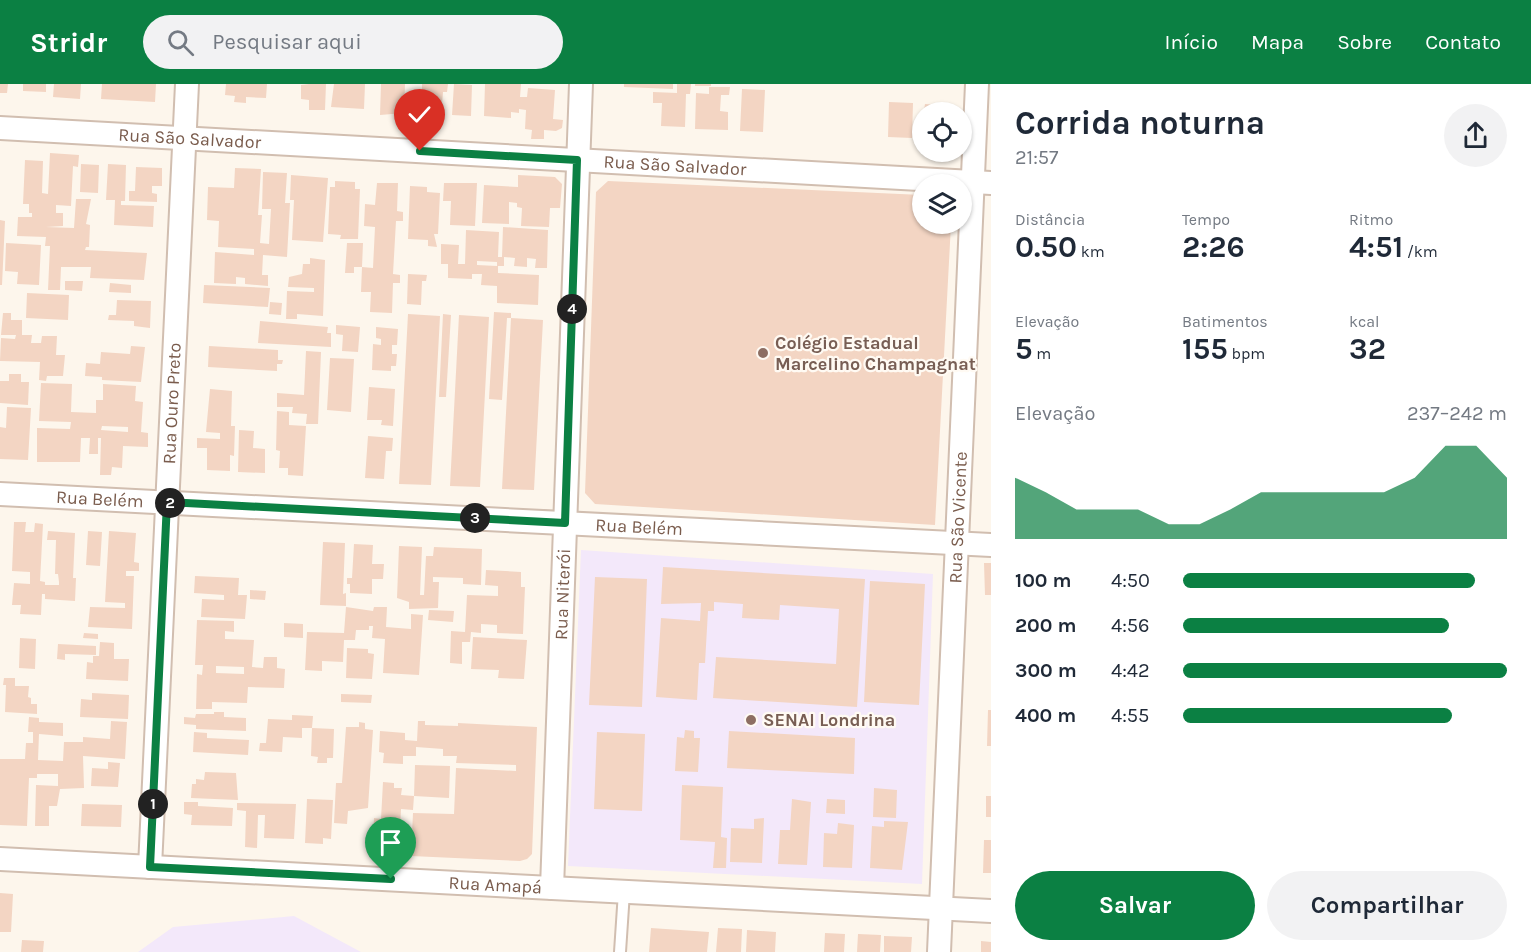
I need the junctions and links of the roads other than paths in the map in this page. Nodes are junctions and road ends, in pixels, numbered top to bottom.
1 (187, 84) edge
2 (581, 84) edge
3 (977, 84) edge
4 (0, 128) edge
5 (185, 138) junction
6 (577, 160) junction
7 (982, 183) edge
8 (0, 494) edge
9 (167, 502) junction
10 (565, 523) junction
11 (956, 543) junction
12 (991, 545) edge
13 (0, 859) edge
14 (150, 867) junction
15 (552, 888) junction
16 (624, 892) junction
17 (941, 908) junction
18 (991, 911) edge
19 (620, 952) edge
20 (939, 952) edge

1 - 5 street, Rua Ouro Preto
2 - 6 street, Rua Niterói
3 - 7 street, Rua São Vicente
4 - 5 street, Rua São Salvador
5 - 6 street, Rua São Salvador
5 - 9 street, Rua Ouro Preto
6 - 7 street, Rua São Salvador
6 - 10 street, Rua Niterói
7 - 11 street, Rua São Vicente
8 - 9 street, Rua Belém
9 - 10 street, Rua Belém
9 - 14 street, Rua Ouro Preto
10 - 11 street, Rua Belém
10 - 15 street, Rua Niterói
11 - 12 street, Rua Belém
11 - 17 street, Rua São Vicente
13 - 14 street, Rua Amapá
14 - 15 street, Rua Amapá
15 - 16 street, Rua Amapá
16 - 17 street, Rua Amapá
16 - 19 lane
17 - 18 street, Rua Amapá
17 - 20 street, Rua São Vicente

